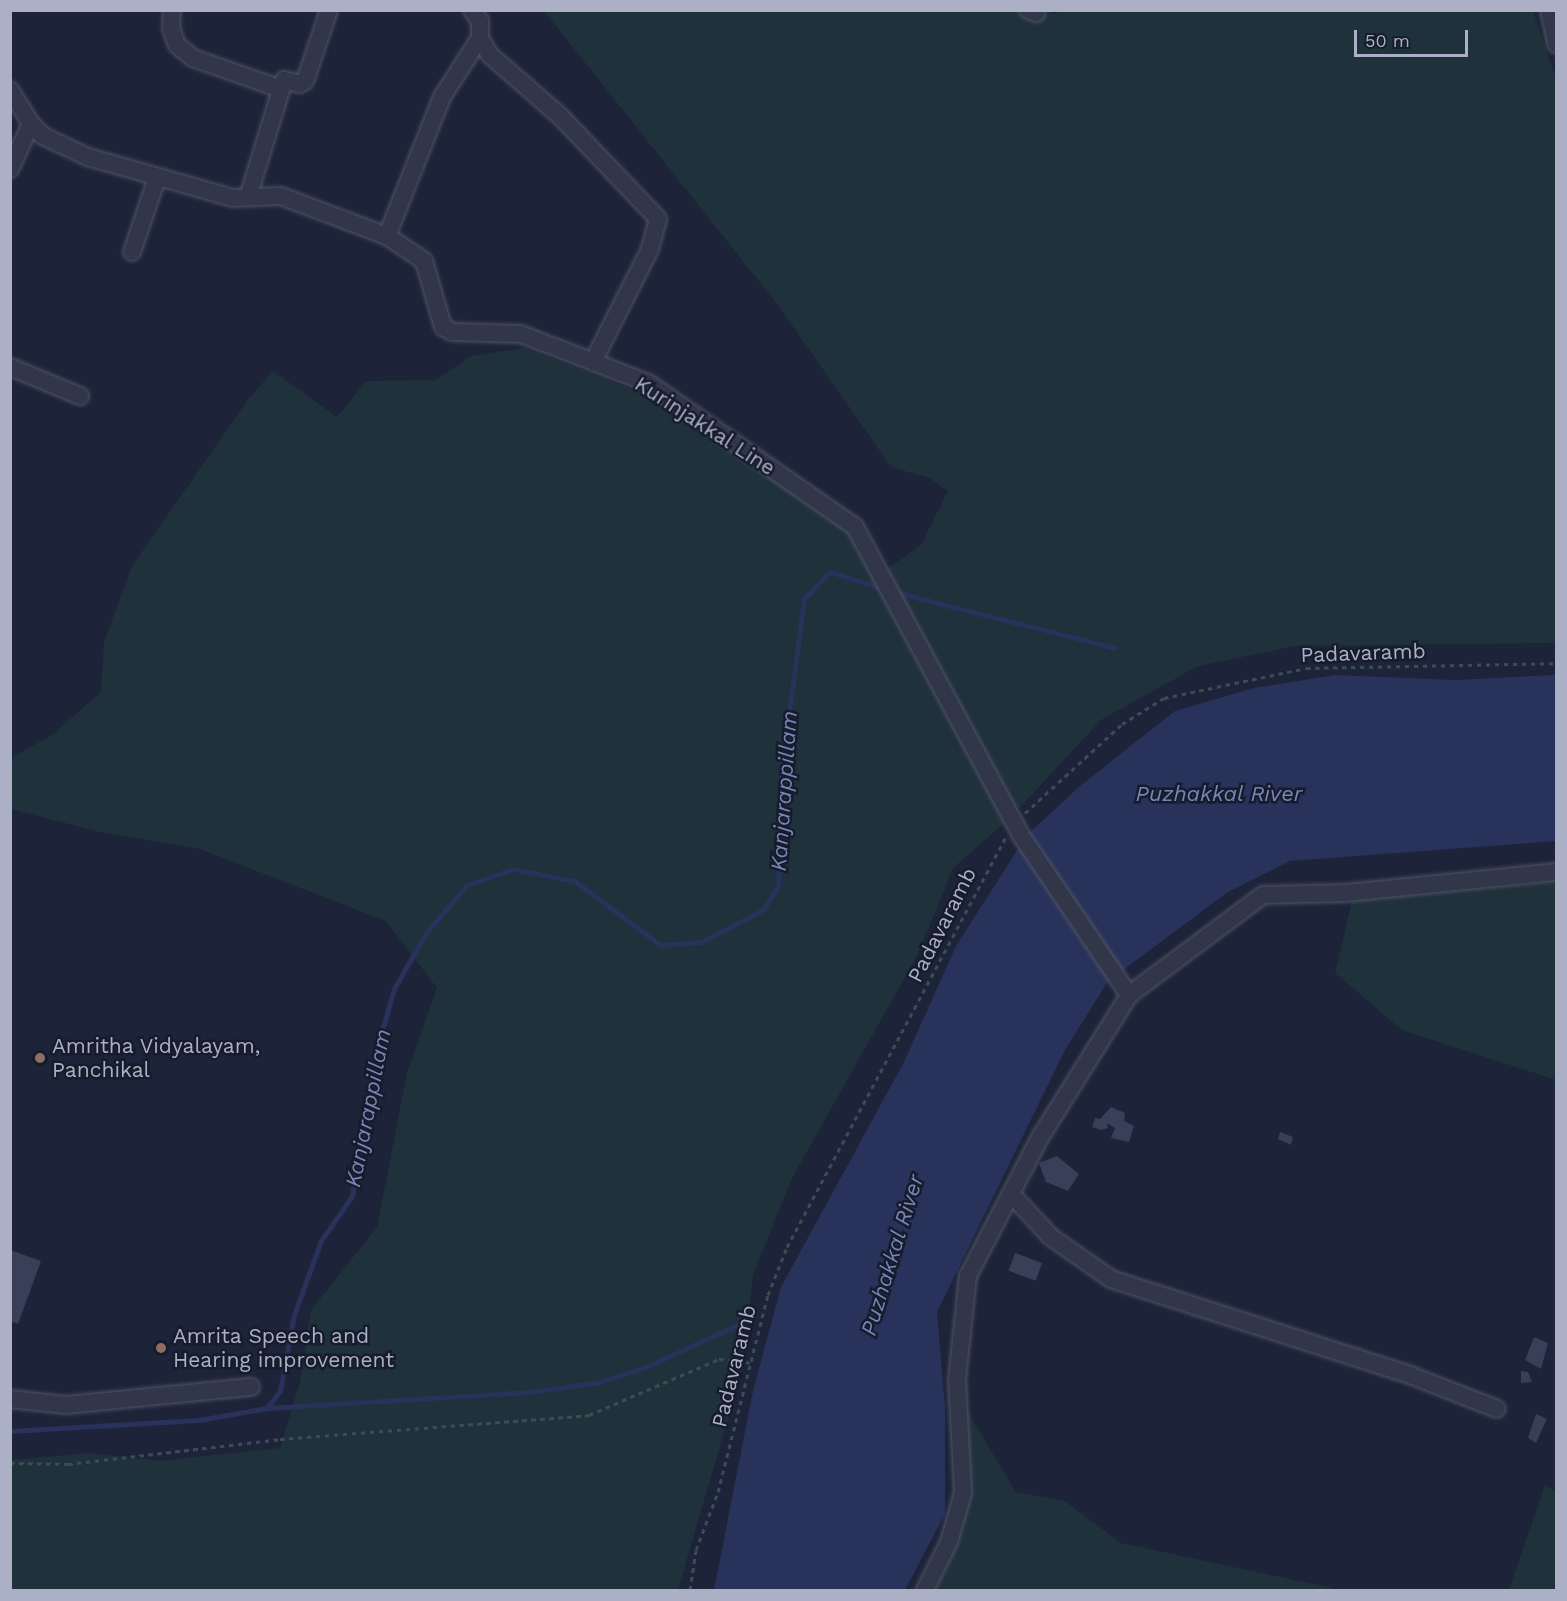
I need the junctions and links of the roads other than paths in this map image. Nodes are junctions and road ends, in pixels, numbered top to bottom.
1 (172, 10) edge
2 (329, 10) edge
3 (472, 10) edge
4 (1549, 10) edge
5 (480, 38) junction
6 (1557, 44) edge
7 (281, 89) junction
8 (10, 90) edge
9 (31, 124) junction
10 (10, 169) edge
11 (157, 178) junction
12 (249, 194) junction
13 (387, 236) junction
14 (132, 252) dead end
15 (593, 362) junction
16 (10, 367) edge
17 (80, 396) dead end
18 (1557, 872) edge
19 (1129, 995) junction
20 (1011, 1194) junction
21 (251, 1387) dead end
22 (10, 1400) edge
23 (1497, 1409) dead end
24 (926, 1590) edge

1 - 7 street
2 - 7 street
3 - 5 street
4 - 6 street
5 - 13 street
5 - 15 street
7 - 12 street
8 - 9 street, Kurinjakkal Line
9 - 10 street
9 - 11 street, Kurinjakkal Line
11 - 12 street, Kurinjakkal Line
11 - 14 street
12 - 13 street, Kurinjakkal Line
13 - 15 street, Kurinjakkal Line
15 - 19 street, Kurinjakkal Line
16 - 17 street
18 - 19 street
19 - 20 street
20 - 23 street
20 - 24 street
21 - 22 street

